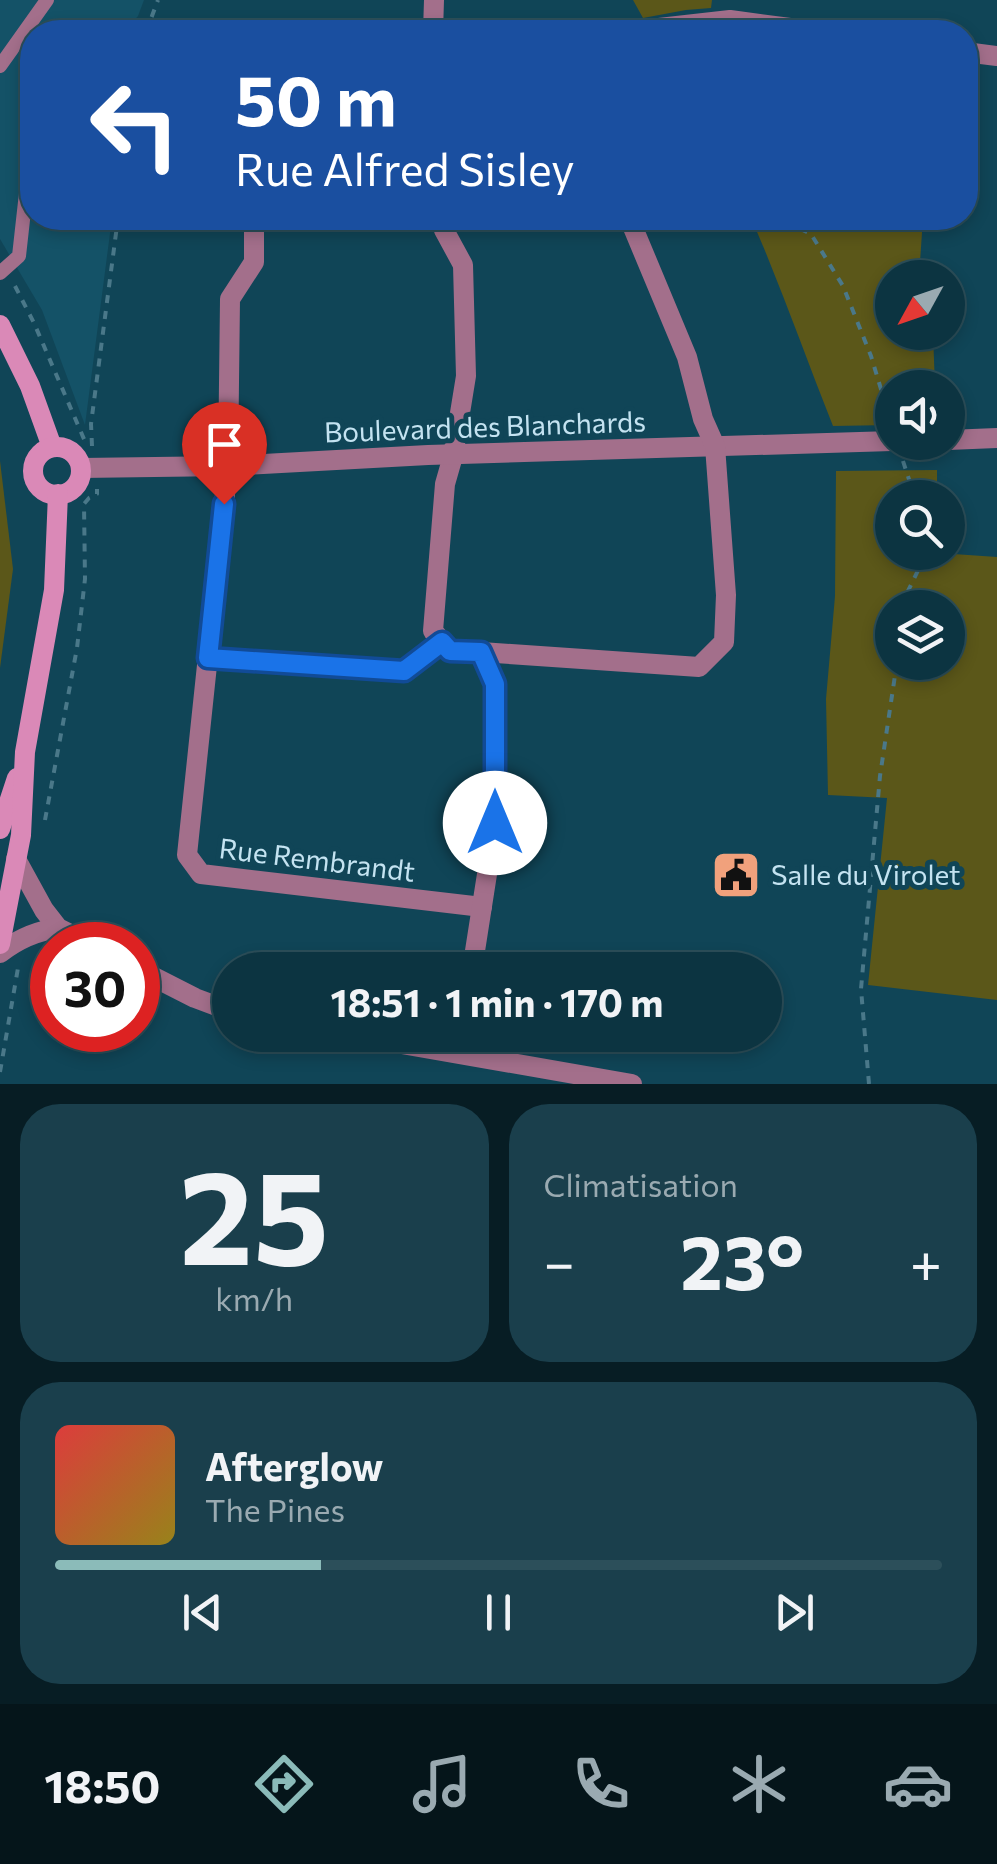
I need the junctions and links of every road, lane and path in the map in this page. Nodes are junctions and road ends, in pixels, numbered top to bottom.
1 (20, 38) edge
2 (0, 66) edge
3 (22, 230) edge
4 (116, 230) edge
5 (254, 230) edge
6 (444, 230) edge
7 (634, 230) edge
8 (802, 230) edge
9 (2, 271) edge
10 (0, 325) edge
11 (875, 370) edge
12 (997, 438) edge
13 (965, 439) edge
14 (875, 441) edge
15 (715, 446) junction
16 (52, 447) junction
17 (454, 456) junction
18 (903, 461) dead end
19 (228, 466) junction
20 (90, 468) junction
21 (909, 480) edge
22 (58, 494) junction
23 (442, 642) junction
24 (481, 652) junction
25 (208, 658) junction
26 (894, 680) edge
27 (25, 752) junction
28 (0, 829) edge
29 (43, 832) dead end
30 (16, 859) junction
31 (482, 907) junction
32 (53, 922) edge
33 (30, 935) edge
34 (0, 944) edge
35 (475, 952) edge
36 (0, 953) edge
37 (22, 954) dead end
38 (160, 980) edge
39 (212, 1005) edge
40 (494, 1052) edge
41 (0, 1072) edge
42 (632, 1084) edge
43 (869, 1084) edge

1 - 2 lane
3 - 9 lane
4 - 20 path
5 - 19 street, Rue Rembrandt
6 - 17 street
7 - 15 street
8 - 11 path
9 - 20 path
10 - 16 main road
12 - 13 street
14 - 15 street, Boulevard des Blanchards
15 - 17 street, Boulevard des Blanchards
15 - 24 street
16 - 20 main road
16 - 22 main road
17 - 19 street, Boulevard des Blanchards
17 - 23 street
18 - 21 path
19 - 20 street, Boulevard des Blanchards
19 - 25 street, Rue Rembrandt
20 - 22 main road
20 - 29 path
22 - 27 main road
23 - 24 street
23 - 25 street
24 - 31 street
25 - 31 street, Rue Rembrandt
26 - 43 path
27 - 28 main road
27 - 30 main road
30 - 32 street
30 - 34 main road
31 - 35 street
33 - 36 street
37 - 41 path
38 - 39 street
40 - 42 street

